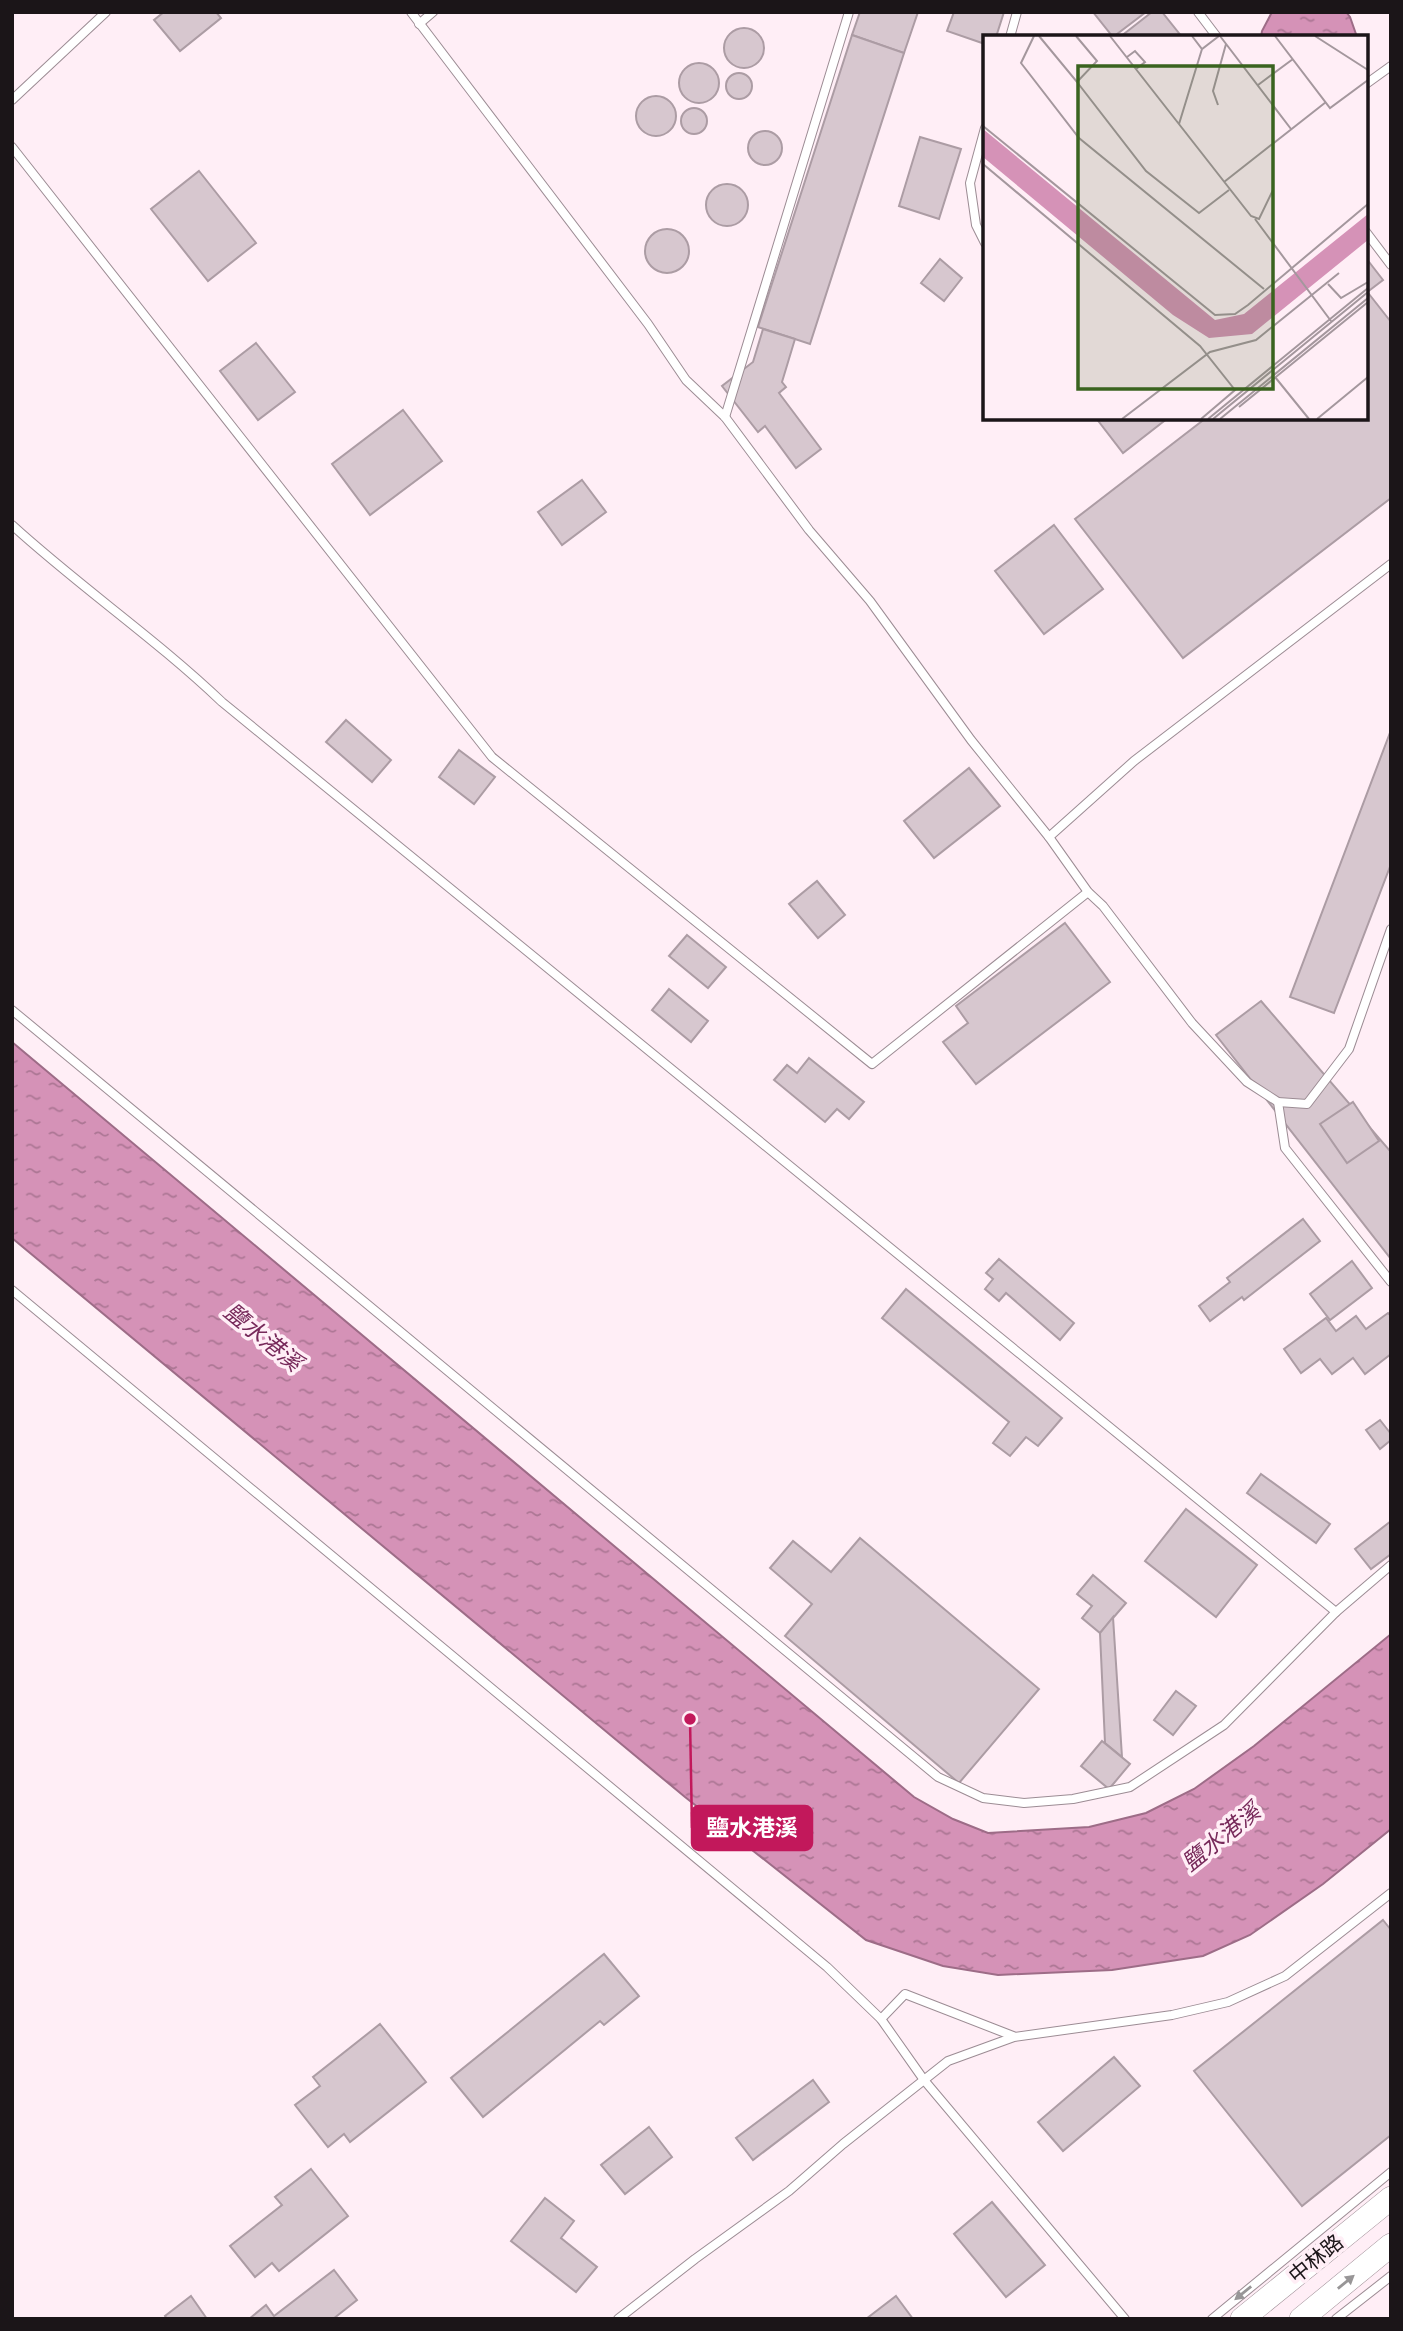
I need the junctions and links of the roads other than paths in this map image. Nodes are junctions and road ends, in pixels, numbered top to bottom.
1 (106, 12) edge
2 (411, 12) edge
3 (433, 12) edge
4 (849, 12) edge
5 (1017, 12) edge
6 (1198, 12) edge
7 (419, 24) junction
8 (1011, 35) edge
9 (1215, 35) edge
10 (1391, 66) edge
11 (1368, 83) edge
12 (12, 100) edge
13 (983, 135) edge
14 (12, 147) edge
15 (1368, 235) edge
16 (983, 239) edge
17 (1391, 265) edge
18 (725, 416) junction
19 (12, 525) edge
20 (1391, 564) edge
21 (1049, 837) junction
22 (1088, 892) junction
23 (1391, 929) edge
24 (12, 1010) edge
25 (1278, 1102) junction
26 (1391, 1282) edge
27 (12, 1290) edge
28 (1391, 1565) edge
29 (1336, 1612) junction
30 (1391, 1893) edge
31 (881, 2020) junction
32 (1014, 2037) junction
33 (924, 2080) junction
34 (1391, 2172) edge
35 (1389, 2204) edge
36 (1391, 2245) edge
37 (1391, 2276) edge
38 (618, 2319) edge
39 (1125, 2319) edge
40 (1212, 2319) edge
41 (1242, 2319) edge
42 (1301, 2319) edge
43 (1336, 2319) edge

1 - 12 lane
2 - 7 lane
3 - 7 lane
4 - 18 lane
5 - 8 lane
6 - 9 lane
7 - 18 lane
10 - 11 lane
13 - 16 lane
14 - 22 lane
15 - 17 lane
18 - 21 lane
19 - 29 lane
20 - 21 lane
21 - 22 lane
22 - 25 lane
23 - 25 lane
24 - 29 lane
25 - 26 lane
27 - 31 lane
28 - 29 lane
30 - 32 lane
31 - 32 lane
31 - 33 lane
32 - 33 lane
33 - 38 lane
33 - 39 lane
34 -> 40 lane
35 - 41 street, 中林路
42 -> 36 street
37 - 43 lane

